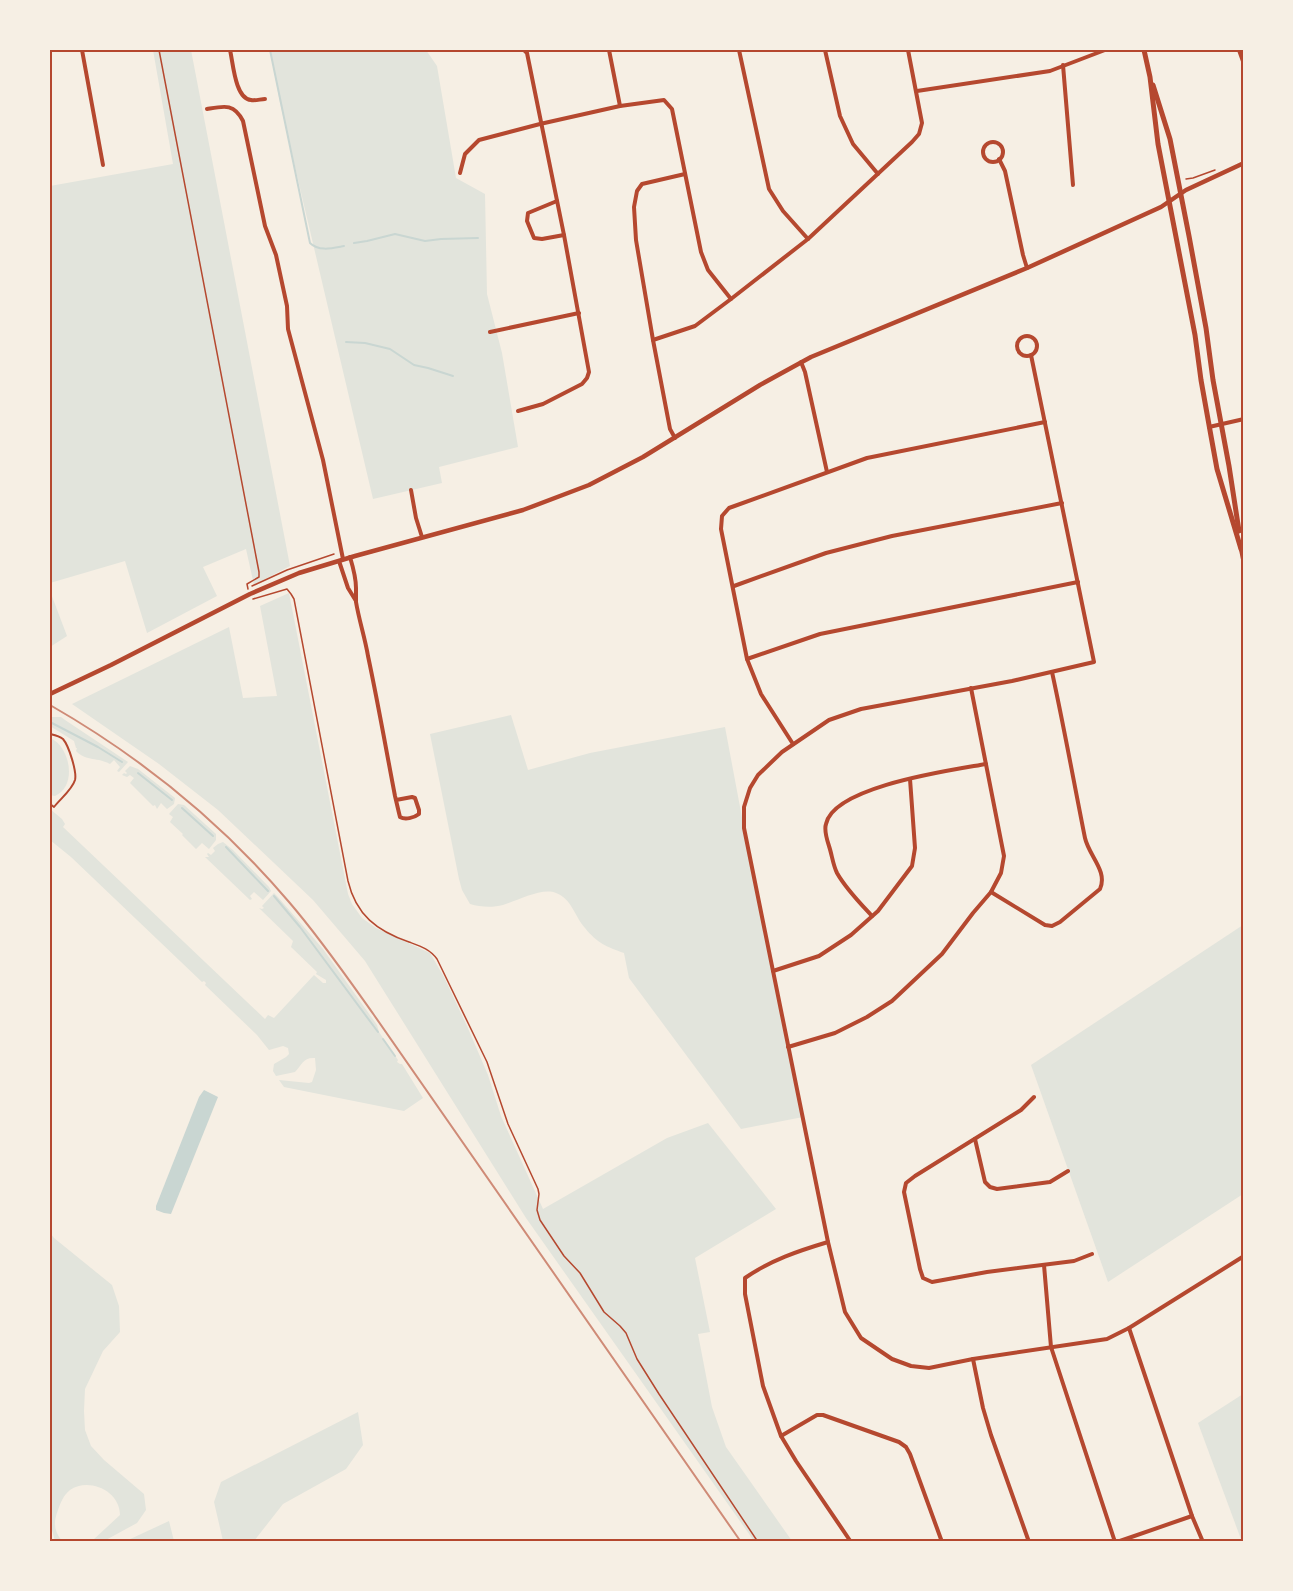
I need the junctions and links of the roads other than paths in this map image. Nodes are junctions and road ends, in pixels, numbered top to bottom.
1 (82, 50) edge
2 (230, 50) edge
3 (524, 50) edge
4 (609, 50) edge
5 (739, 50) edge
6 (825, 50) edge
7 (908, 50) edge
8 (1105, 50) edge
9 (1144, 50) edge
10 (1239, 50) edge
11 (1243, 61) edge
12 (1064, 65) junction
13 (1150, 77) junction
14 (916, 91) junction
15 (265, 99) dead end
16 (620, 106) junction
17 (207, 110) dead end
18 (540, 124) junction
19 (999, 159) junction
20 (1244, 164) edge
21 (103, 165) dead end
22 (460, 173) dead end
23 (685, 174) junction
24 (878, 174) junction
25 (1073, 185) dead end
26 (1180, 194) junction
27 (557, 201) junction
28 (1169, 201) junction
29 (564, 236) junction
30 (808, 239) junction
31 (1027, 267) junction
32 (731, 298) junction
33 (579, 313) junction
34 (490, 332) dead end
35 (653, 340) junction
36 (1031, 355) junction
37 (801, 362) junction
38 (518, 411) dead end
39 (1244, 419) edge
40 (1045, 422) junction
41 (1221, 424) junction
42 (1209, 427) junction
43 (675, 438) junction
44 (827, 472) junction
45 (411, 490) dead end
46 (1062, 503) junction
47 (422, 537) junction
48 (1241, 549) junction
49 (350, 557) junction
50 (341, 560) junction
51 (1244, 562) edge
52 (1078, 582) junction
53 (734, 586) junction
54 (356, 602) junction
55 (747, 659) junction
56 (1052, 672) junction
57 (971, 688) junction
58 (50, 694) edge
59 (50, 734) edge
60 (793, 744) junction
61 (986, 764) junction
62 (910, 779) junction
63 (396, 800) junction
64 (50, 804) edge
65 (991, 892) junction
66 (872, 916) junction
67 (773, 971) junction
68 (788, 1047) junction
69 (1034, 1097) dead end
70 (975, 1139) junction
71 (1068, 1172) dead end
72 (828, 1242) junction
73 (1092, 1254) dead end
74 (1244, 1256) edge
75 (1044, 1265) junction
76 (1129, 1328) junction
77 (1052, 1347) junction
78 (973, 1359) junction
79 (781, 1436) junction
80 (1192, 1516) junction
81 (851, 1542) edge
82 (942, 1542) edge
83 (1029, 1542) edge
84 (1116, 1542) edge
85 (1203, 1542) edge

1 - 21 street
2 - 15 street
3 - 18 street
4 - 16 street
5 - 30 street
6 - 24 street
7 - 14 street
8 - 12 street
9 - 13 main road
10 - 11 street
12 - 14 street
12 - 25 street
13 - 26 main road
13 - 28 main road
14 - 24 street
16 - 18 street
16 - 23 street
17 - 50 street
18 - 22 street
18 - 27 street
19 - 19 street
19 - 31 street
20 - 26 street
23 - 32 street
23 - 35 street
24 - 30 street
26 - 28 street
26 - 41 main road
27 - 29 street
27 - 29 street
28 - 31 street
28 - 42 main road
29 - 33 street
30 - 32 street
31 - 37 street
32 - 35 street
33 - 34 street
33 - 38 street
35 - 43 street
36 - 36 street
36 - 40 street
37 - 43 street
37 - 44 street
39 - 41 street
40 - 44 street
40 - 46 street
41 - 42 street
41 - 48 main road
42 - 48 main road
43 - 47 street
44 - 53 street
45 - 47 street
46 - 52 street
46 - 53 street
47 - 49 street
48 - 51 main road
49 - 50 street
49 - 54 street
50 - 54 street
50 - 58 street
52 - 55 street
52 - 56 street
53 - 55 street
54 - 63 street
55 - 60 street
56 - 57 street
56 - 65 street
57 - 60 street
57 - 61 street
59 - 64 lane
60 - 67 street
61 - 62 street
61 - 65 street
62 - 66 street
62 - 66 street
63 - 63 street
65 - 68 street
66 - 67 street
67 - 68 street
68 - 72 street
69 - 70 street
70 - 71 street
70 - 75 street
72 - 78 street
72 - 79 street
73 - 75 street
74 - 76 street
75 - 77 street
76 - 77 street
76 - 80 street
77 - 78 street
77 - 84 street
78 - 83 street
79 - 81 street
79 - 82 street
80 - 84 street
80 - 85 street

